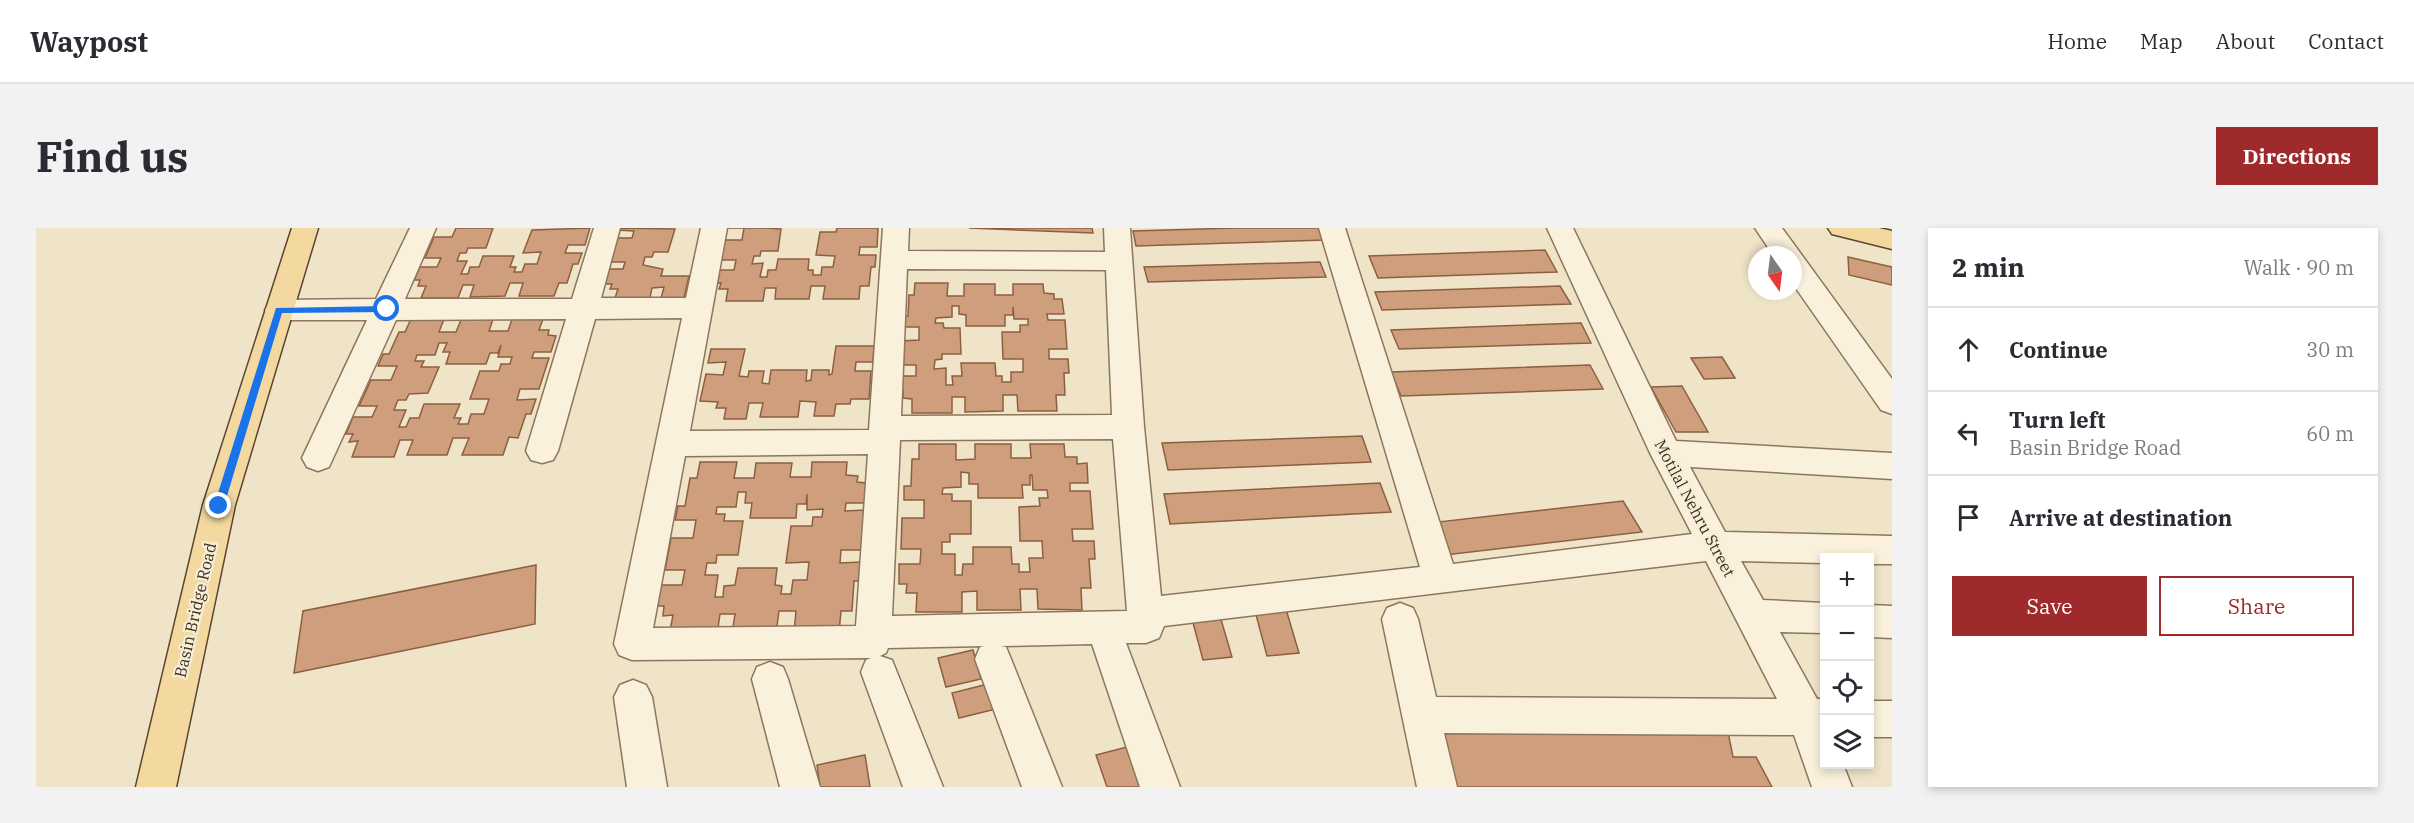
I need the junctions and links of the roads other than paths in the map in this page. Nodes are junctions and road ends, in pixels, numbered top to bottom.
1 (305, 228) edge
2 (423, 228) edge
3 (607, 228) edge
4 (714, 228) edge
5 (897, 228) edge
6 (1117, 228) edge
7 (1332, 228) edge
8 (1560, 228) edge
9 (1768, 228) edge
10 (1840, 228) edge
11 (1892, 240) edge
12 (1781, 246) edge
13 (895, 260) junction
14 (1118, 261) junction
15 (1802, 276) edge
16 (583, 308) junction
17 (698, 308) junction
18 (387, 309) junction
19 (279, 310) junction
20 (1892, 402) edge
21 (1128, 428) junction
22 (885, 435) junction
23 (671, 444) junction
24 (542, 451) dead end
25 (1665, 453) junction
26 (318, 458) dead end
27 (1892, 466) edge
28 (1714, 546) junction
29 (1892, 550) edge
30 (1440, 580) junction
31 (1145, 613) junction
32 (1752, 615) junction
33 (1820, 618) edge
34 (1400, 619) dead end
35 (1874, 621) edge
36 (1892, 622) edge
37 (873, 632) junction
38 (1109, 646) dead end
39 (993, 659) dead end
40 (879, 672) dead end
41 (770, 679) dead end
42 (633, 697) dead end
43 (1422, 715) junction
44 (1815, 717) edge
45 (1874, 718) edge
46 (1892, 719) edge
47 (156, 787) edge
48 (647, 787) edge
49 (800, 787) edge
50 (923, 787) edge
51 (1042, 787) edge
52 (1160, 787) edge
53 (1437, 787) edge
54 (1832, 787) edge

1 - 19 main road, Basin Bridge Road
2 - 18 street
3 - 16 street
4 - 17 street
5 - 13 street
6 - 14 street
7 - 30 street
8 - 25 street, Motilal Nehru Street
9 - 12 street
10 - 11 main road
13 - 14 street
13 - 22 street
14 - 21 street
15 - 20 street
16 - 17 street
16 - 18 street
16 - 24 street
17 - 23 street
18 - 19 street
18 - 26 street
19 - 47 main road, Basin Bridge Road
21 - 22 street
21 - 31 street
22 - 23 street
22 - 37 street
23 - 37 street
25 - 27 street
25 - 28 street, Motilal Nehru Street
28 - 29 street
28 - 30 street
28 - 32 street, Motilal Nehru Street
30 - 31 street
31 - 37 street
32 - 33 street
32 - 44 street, Motilal Nehru Street
34 - 43 street
35 - 36 street
38 - 52 street
39 - 51 street
40 - 50 street
41 - 49 street
42 - 48 street
43 - 44 street
43 - 53 street
44 - 54 street, Motilal Nehru Street
45 - 46 street

